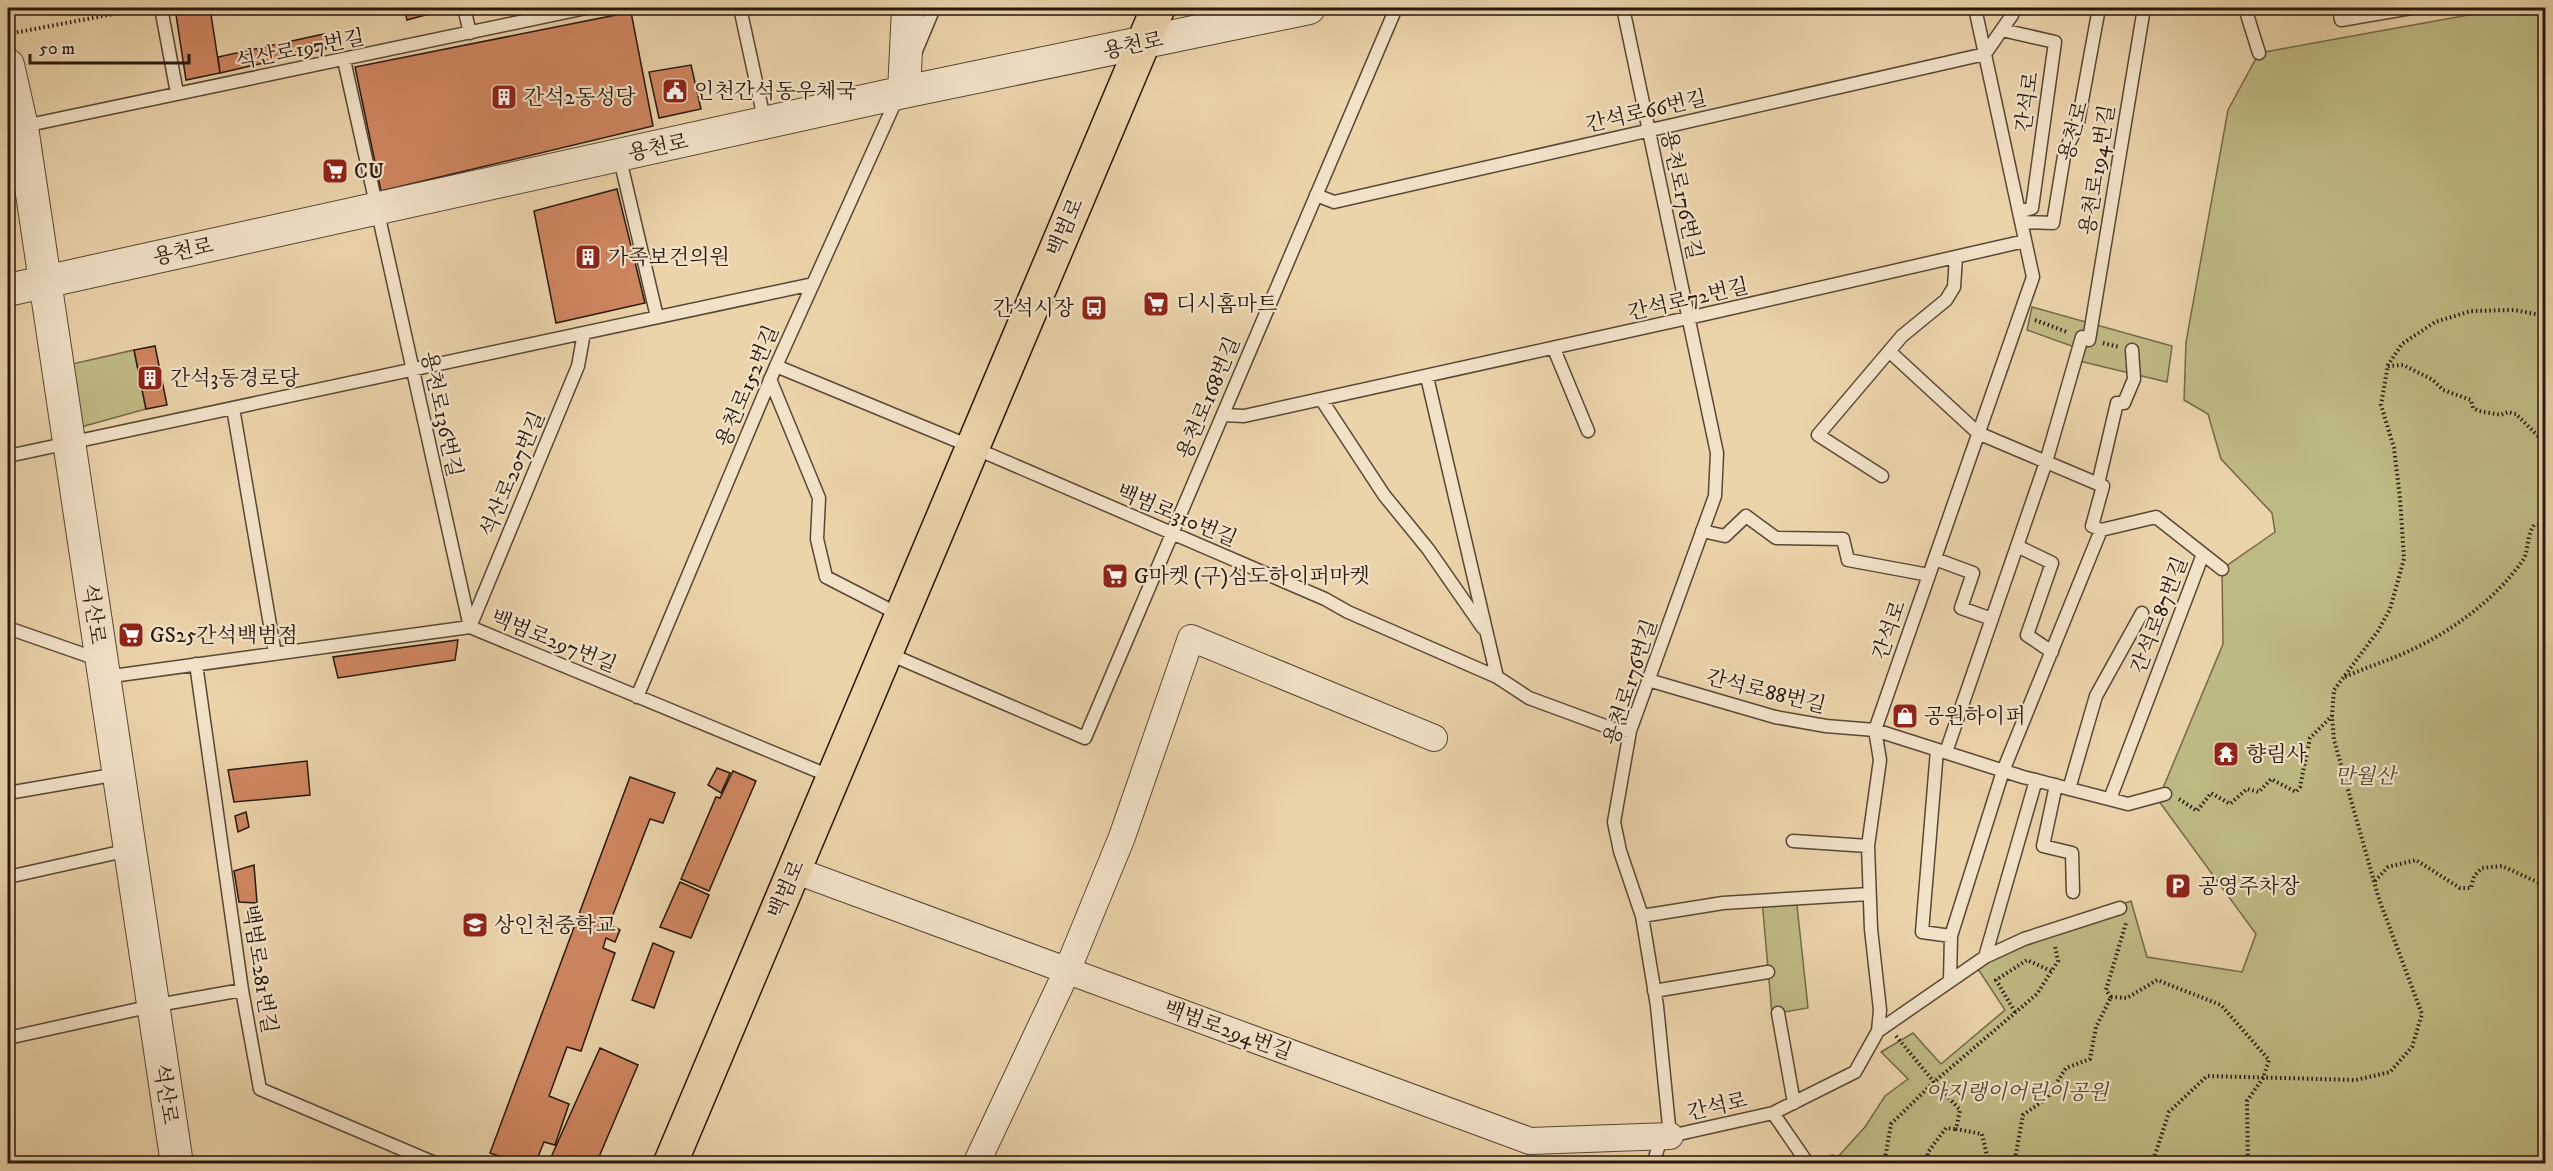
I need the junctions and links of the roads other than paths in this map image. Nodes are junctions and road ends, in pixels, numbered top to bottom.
1 (161, 8) edge
2 (464, 8) edge
3 (586, 8) edge
4 (740, 8) edge
5 (908, 8) edge
6 (934, 8) edge
7 (1158, 8) edge
8 (1309, 8) edge
9 (1396, 8) edge
10 (1623, 8) edge
11 (1975, 8) edge
12 (2014, 8) edge
13 (2098, 8) edge
14 (2144, 8) edge
15 (2245, 8) edge
16 (2339, 8) edge
17 (2411, 8) edge
18 (2002, 30) junction
19 (470, 33) junction
20 (1143, 44) junction
21 (2259, 53) dead end
22 (1985, 54) junction
23 (344, 60) junction
24 (8, 65) edge
25 (903, 88) junction
26 (177, 93) junction
27 (765, 123) junction
28 (22, 127) junction
29 (1648, 130) junction
30 (619, 155) junction
31 (1316, 195) junction
32 (378, 208) junction
33 (2020, 217) junction
34 (2025, 241) junction
35 (1956, 257) junction
36 (45, 282) junction
37 (813, 284) junction
38 (8, 290) edge
39 (657, 317) junction
40 (1688, 320) junction
41 (584, 333) junction
42 (1554, 349) junction
43 (2132, 350) dead end
44 (1889, 351) junction
45 (776, 366) junction
46 (412, 370) junction
47 (1427, 377) junction
48 (770, 379) junction
49 (1321, 399) junction
50 (233, 408) junction
51 (1223, 415) junction
52 (1588, 431) dead end
53 (1978, 433) junction
54 (69, 443) junction
55 (972, 447) junction
56 (8, 456) edge
57 (2046, 462) junction
58 (1881, 476) dead end
59 (2101, 485) junction
60 (2101, 530) junction
61 (1702, 531) junction
62 (1172, 534) junction
63 (2017, 546) junction
64 (2203, 554) junction
65 (1935, 559) junction
66 (2222, 569) dead end
67 (1929, 576) junction
68 (2142, 613) dead end
69 (901, 615) junction
70 (1992, 619) junction
71 (470, 627) junction
72 (8, 628) edge
73 (1487, 634) junction
74 (886, 652) junction
75 (2052, 652) junction
76 (275, 654) junction
77 (196, 664) junction
78 (102, 669) junction
79 (1497, 677) junction
80 (1648, 680) junction
81 (637, 697) junction
82 (1875, 730) junction
83 (1630, 731) junction
84 (1434, 738) dead end
85 (1941, 751) junction
86 (2003, 771) junction
87 (117, 774) junction
88 (833, 777) junction
89 (2036, 780) junction
90 (2056, 785) junction
91 (2069, 789) junction
92 (8, 793) edge
93 (2165, 794) road end
94 (2110, 799) junction
95 (1792, 841) dead end
96 (1868, 846) junction
97 (129, 850) junction
98 (794, 870) junction
99 (8, 877) edge
100 (2073, 891) dead end
101 (1869, 894) junction
102 (2120, 908) road end
103 (1642, 916) junction
104 (1951, 936) junction
105 (1985, 957) junction
106 (1067, 971) junction
107 (1768, 972) dead end
108 (1950, 981) junction
109 (242, 990) junction
110 (1654, 991) junction
111 (152, 1006) junction
112 (1778, 1013) dead end
113 (1878, 1032) junction
114 (8, 1038) edge
115 (1794, 1103) junction
116 (1773, 1113) junction
117 (1670, 1136) junction
118 (436, 1163) edge
119 (177, 1164) edge
120 (670, 1164) edge
121 (976, 1164) edge
122 (1653, 1164) edge
123 (1808, 1164) edge

1 - 26 lane
2 - 19 lane
3 - 19 lane, 석산로197번길
4 - 27 lane
5 - 25 street
6 - 25 lane, 용천로152번길
7 - 20 main road, 백범로
8 - 20 street, 용천로
9 - 31 lane, 용천로168번길
10 - 29 lane, 용천로176번길
11 - 22 lane, 간석로
12 - 18 lane
13 - 33 lane, 용천로
14 - 57 lane, 용천로194번길
15 - 21 lane
16 - 17 lane
18 - 22 lane
18 - 33 lane, 간석로
19 - 23 lane, 석산로197번길
20 - 25 street, 용천로
20 - 55 main road, 백범로
22 - 29 lane, 간석로66번길
22 - 33 lane, 간석로
23 - 26 lane, 석산로197번길
23 - 32 lane, 용천로136번길
24 - 28 street, 석산로
25 - 27 street, 용천로
25 - 37 lane, 용천로152번길
26 - 28 lane, 석산로197번길
27 - 30 street, 용천로
28 - 36 street, 석산로
29 - 31 lane, 간석로66번길
29 - 40 lane, 용천로176번길
30 - 32 street, 용천로
30 - 39 lane
31 - 51 lane, 용천로168번길
32 - 36 street, 용천로
32 - 46 lane, 용천로136번길
33 - 34 lane, 간석로
34 - 35 lane, 간석로72번길
34 - 53 lane, 간석로
35 - 40 lane, 간석로72번길
35 - 44 lane
36 - 38 street, 용천로
36 - 54 street, 석산로
37 - 39 lane
37 - 45 lane, 용천로152번길
39 - 41 lane
40 - 42 lane, 간석로72번길
40 - 61 lane, 용천로176번길
41 - 46 lane
41 - 71 lane, 석산로207번길
42 - 47 lane, 간석로72번길
42 - 52 lane
43 - 59 lane
44 - 53 lane
44 - 58 lane
45 - 48 lane, 용천로152번길
45 - 55 lane
46 - 50 lane
46 - 71 lane, 용천로136번길
47 - 49 lane, 간석로72번길
47 - 73 lane
48 - 69 lane
48 - 81 lane, 용천로152번길
49 - 51 lane, 간석로72번길
49 - 73 lane
50 - 54 lane
50 - 76 lane
51 - 62 lane, 용천로168번길
53 - 57 lane
53 - 65 lane, 간석로
54 - 56 lane
54 - 78 street, 석산로
55 - 62 lane, 백범로310번길
55 - 69 main road, 백범로
57 - 59 lane
57 - 63 lane
59 - 60 lane
60 - 64 lane, 간석로87번길
60 - 75 lane
61 - 67 lane
61 - 80 lane, 용천로176번길
62 - 74 lane, 용천로168번길
62 - 79 lane, 백범로310번길
63 - 70 lane
63 - 75 lane
64 - 66 lane
64 - 94 lane, 간석로87번길
65 - 67 lane, 간석로
65 - 70 lane
67 - 82 lane, 간석로
68 - 91 lane, 간석로87번길
69 - 74 main road, 백범로
70 - 85 lane
71 - 76 lane, 백범로297번길
71 - 81 lane, 백범로297번길
72 - 78 lane
73 - 79 lane
74 - 88 main road, 백범로
75 - 86 lane
76 - 77 lane, 백범로297번길
77 - 78 lane, 백범로297번길
77 - 109 lane, 백범로281번길
78 - 87 street, 석산로
79 - 83 lane, 백범로310번길
80 - 82 lane, 간석로88번길
80 - 83 lane, 용천로176번길
81 - 88 lane, 백범로297번길
82 - 85 lane
82 - 96 lane, 간석로
83 - 103 lane, 용천로176번길
84 - 106 street
85 - 86 lane
85 - 104 lane
86 - 89 lane
86 - 104 lane
87 - 92 lane
87 - 97 street, 석산로
88 - 98 main road, 백범로
89 - 90 lane
89 - 105 lane
90 - 91 lane
90 - 100 lane
91 - 94 lane
93 - 94 lane
95 - 96 lane
96 - 101 lane, 간석로
97 - 99 lane
97 - 111 street, 석산로
98 - 106 street, 백범로294번길
98 - 120 main road, 백범로
101 - 103 lane
101 - 113 lane, 간석로
102 - 105 lane
103 - 110 lane, 용천로176번길
104 - 108 lane
105 - 108 lane
106 - 117 street, 백범로294번길
106 - 121 street
107 - 110 lane
108 - 113 lane
109 - 111 lane
109 - 118 lane, 백범로281번길
110 - 117 lane, 용천로176번길
111 - 114 lane
111 - 119 street, 석산로
112 - 115 lane
113 - 115 lane, 간석로
115 - 116 lane, 간석로
116 - 117 lane, 간석로
116 - 123 lane, 간석로
117 - 122 lane

